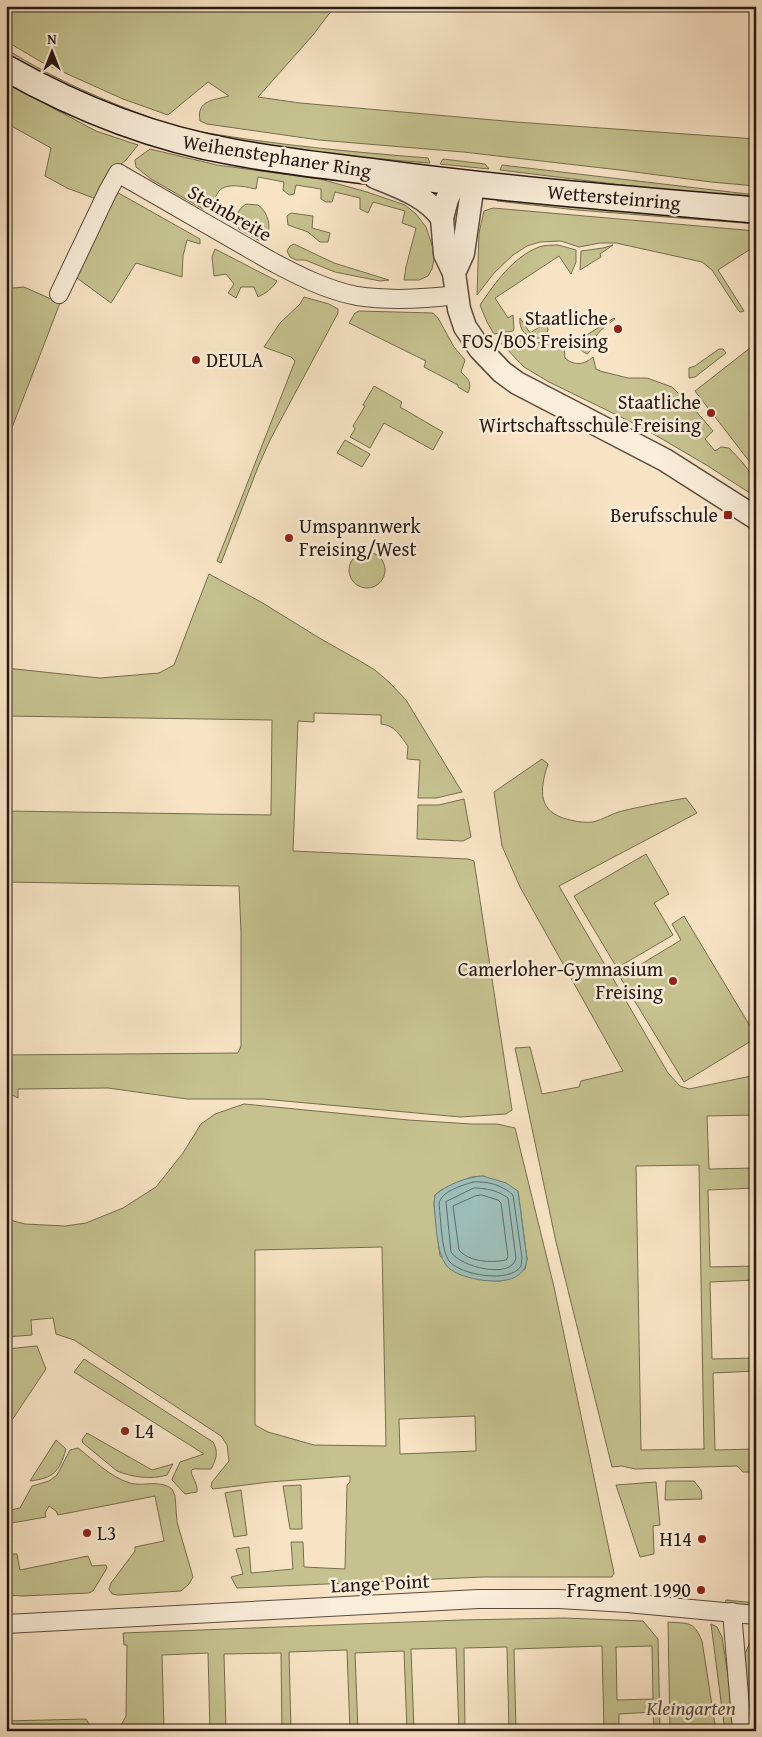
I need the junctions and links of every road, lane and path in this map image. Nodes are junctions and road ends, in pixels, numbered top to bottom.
1 (6, 68) edge
2 (353, 169) junction
3 (464, 183) junction
4 (756, 210) edge
5 (442, 218) junction
6 (455, 284) junction
7 (59, 294) dead end
8 (756, 518) edge
9 (732, 1612) junction
10 (756, 1615) edge
11 (6, 1624) edge
12 (742, 1731) edge

1 - 2 main road, Weihenstephaner Ring
2 - 3 main road, Weihenstephaner Ring
2 - 5 street
3 - 4 main road, Wettersteinring
3 - 5 street
3 - 6 street
5 - 6 street
6 - 7 street, Steinbreite
6 - 8 street
9 - 10 street, Lange Point
9 - 11 street, Lange Point
9 - 12 street

